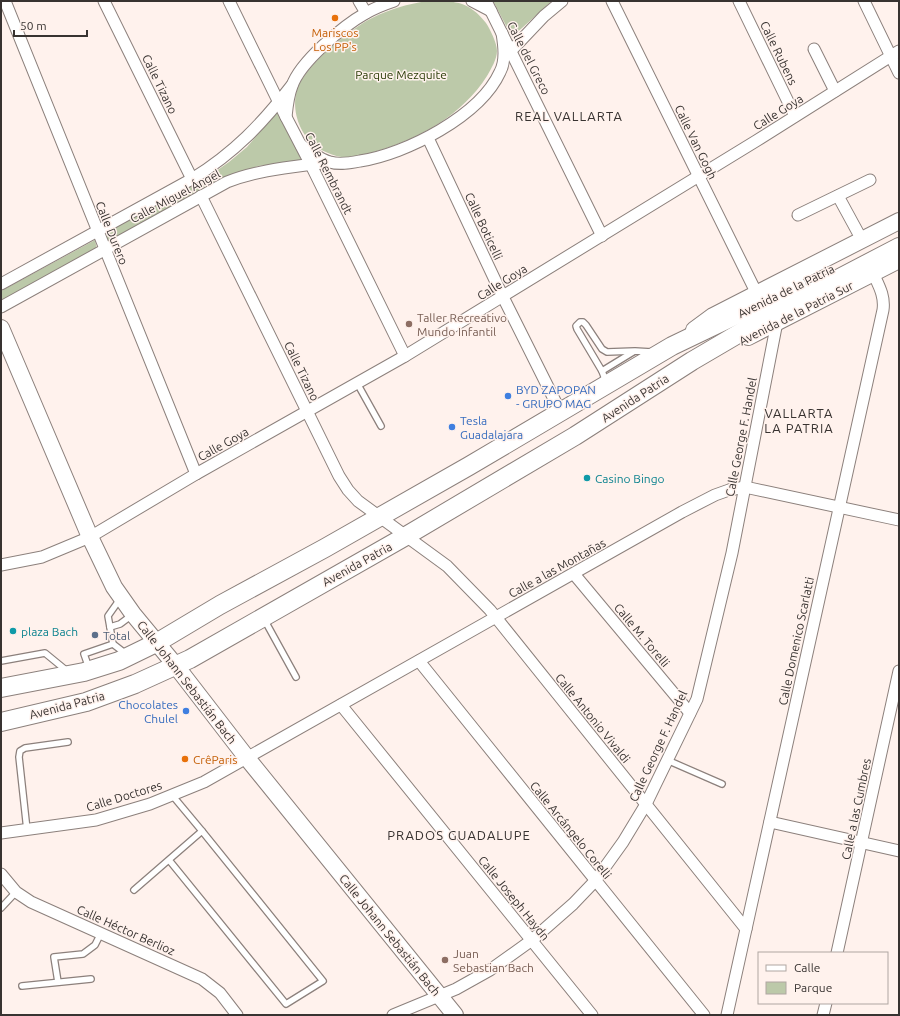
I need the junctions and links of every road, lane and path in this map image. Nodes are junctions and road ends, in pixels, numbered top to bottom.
1 (5, 1) edge
2 (104, 1) edge
3 (229, 1) edge
4 (360, 1) edge
5 (394, 1) edge
6 (472, 1) edge
7 (562, 1) edge
8 (612, 1) edge
9 (739, 1) edge
10 (864, 1) edge
11 (488, 6) edge
12 (366, 13) junction
13 (502, 33) joint
14 (814, 49) dead end
15 (895, 53) edge
16 (508, 54) junction
17 (899, 74) edge
18 (292, 85) junction
19 (835, 91) junction
20 (279, 102) junction
21 (795, 116) junction
22 (286, 117) junction
23 (428, 138) junction
24 (300, 145) junction
25 (329, 162) junction
26 (311, 165) junction
27 (699, 176) junction
28 (192, 179) junction
29 (870, 180) dead end
30 (201, 196) junction
31 (838, 196) junction
32 (798, 215) dead end
33 (899, 222) edge
34 (97, 232) junction
35 (899, 234) edge
36 (602, 236) junction
37 (862, 240) junction
38 (899, 247) edge
39 (104, 249) junction
40 (899, 260) edge
41 (873, 274) junction
42 (1, 284) edge
43 (757, 294) junction
44 (503, 297) junction
45 (1, 307) edge
46 (778, 322) junction
47 (1, 328) edge
48 (666, 349) junction
49 (635, 351) junction
50 (405, 356) junction
51 (692, 361) junction
52 (604, 377) junction
53 (358, 383) junction
54 (307, 411) junction
55 (560, 412) junction
56 (381, 426) dead end
57 (196, 474) junction
58 (745, 487) junction
59 (839, 507) junction
60 (380, 517) junction
61 (899, 520) edge
62 (406, 536) junction
63 (90, 537) junction
64 (1, 565) edge
65 (574, 574) junction
66 (122, 597) junction
67 (133, 614) junction
68 (263, 617) junction
69 (496, 617) junction
70 (110, 627) junction
71 (158, 642) junction
72 (113, 644) junction
73 (129, 656) junction
74 (1, 661) edge
75 (419, 661) junction
76 (176, 666) junction
77 (90, 670) junction
78 (899, 671) edge
79 (72, 675) junction
80 (296, 677) dead end
81 (1, 688) edge
82 (341, 705) junction
83 (690, 713) junction
84 (1, 722) edge
85 (68, 742) dead end
86 (247, 758) junction
87 (667, 760) junction
88 (722, 784) dead end
89 (172, 795) junction
90 (646, 804) junction
91 (770, 822) junction
92 (27, 830) junction
93 (202, 830) junction
94 (1, 833) edge
95 (862, 843) junction
96 (899, 851) edge
97 (169, 860) junction
98 (1, 874) edge
99 (595, 881) junction
100 (134, 890) dead end
101 (16, 892) junction
102 (1, 908) edge
103 (746, 929) junction
104 (101, 933) junction
105 (532, 940) junction
106 (837, 952) edge
107 (91, 979) dead end
108 (58, 982) junction
109 (22, 986) dead end
110 (440, 996) junction
111 (826, 1004) edge
112 (237, 1015) edge
113 (393, 1015) edge
114 (455, 1015) edge
115 (592, 1015) edge
116 (704, 1015) edge
117 (728, 1015) edge
118 (823, 1015) edge

1 - 34 street, Calle Durero
2 - 28 street, Calle Tizano
3 - 20 street, Calle Rembrandt
4 - 12 street
5 - 12 street, Calle Miguel Ángel
6 - 11 street
7 - 16 street, Calle Miguel Ángel
8 - 27 street, Calle Van Gogh
9 - 21 street, Calle Rubens
10 - 15 street
11 - 13 street, Calle del Greco
12 - 18 street, Calle Miguel Ángel
13 - 16 street, Calle Miguel Ángel
14 - 19 street
15 - 17 street
15 - 19 street, Calle Goya
16 - 23 street, Calle Miguel Ángel
16 - 36 street, Calle del Greco
18 - 20 street, Calle Miguel Ángel
18 - 22 street, Calle Miguel Ángel
19 - 21 street, Calle Goya
20 - 22 street, Calle Rembrandt
20 - 28 street, Calle Miguel Ángel
21 - 27 street, Calle Goya
22 - 24 street, Calle Rembrandt
23 - 25 street, Calle Miguel Ángel
23 - 44 street, Calle Boticelli
24 - 25 street, Calle Miguel Ángel
24 - 26 street, Calle Rembrandt
25 - 26 street, Calle Miguel Ángel
26 - 30 street, Calle Miguel Ángel
26 - 50 street, Calle Rembrandt
27 - 36 street, Calle Goya
27 - 43 street, Calle Van Gogh
28 - 34 street, Calle Miguel Ángel
29 - 31 street
30 - 39 street, Calle Miguel Ángel
30 - 54 street, Calle Tizano
31 - 32 street
31 - 37 street
33 - 37 street
34 - 39 street, Calle Durero
34 - 42 street, Calle Miguel Ángel
35 - 48 main road, Avenida de la Patria
36 - 44 street, Calle Goya
37 - 43 street
38 - 51 main road, Avenida de la Patria
39 - 45 street, Calle Miguel Ángel
39 - 57 street, Calle Durero
40 - 41 street, Avenida de la Patria Sur
41 - 46 street, Avenida de la Patria Sur
41 - 59 street, Calle Domenico Scarlatti
43 - 48 street
44 - 50 street, Calle Goya
44 - 55 street, Calle Boticelli
46 - 51 street, Avenida de la Patria Sur
46 - 58 street, Calle George F. Handel
47 - 63 street, Calle Johann Sebastián Bach
48 - 49 lane
48 - 52 main road, Avenida Patria
49 - 52 lane
49 - 52 lane
50 - 53 street, Calle Goya
51 - 62 main road, Avenida Patria
52 - 55 main road, Avenida Patria
53 - 54 street, Calle Goya
53 - 56 lane
54 - 57 street, Calle Goya
54 - 60 street, Calle Tizano
55 - 60 main road, Avenida Patria
57 - 63 street, Calle Goya
58 - 59 street, Calle a las Montañas
58 - 65 street, Calle a las Montañas
58 - 83 street, Calle George F. Handel
59 - 61 street, Calle a las Montañas
59 - 91 street, Calle Domenico Scarlatti
60 - 62 street, Calle Tizano
60 - 71 main road, Avenida Patria
62 - 68 main road, Avenida Patria
62 - 69 street, Calle Antonio Vivaldi
63 - 64 street, Calle Goya
63 - 66 street, Calle Johann Sebastián Bach
65 - 69 street, Calle a las Montañas
65 - 83 street, Calle M. Torelli
66 - 67 street, Calle Johann Sebastián Bach
66 - 70 lane
67 - 70 lane
67 - 71 street, Calle Johann Sebastián Bach
68 - 76 main road, Avenida Patria
68 - 80 lane
69 - 75 street, Calle a las Montañas
69 - 90 street, Calle Antonio Vivaldi
70 - 72 lane
71 - 73 main road, Avenida Patria
71 - 76 street, Calle Johann Sebastián Bach
72 - 73 lane
72 - 77 lane
73 - 77 main road, Avenida Patria
74 - 79 lane
75 - 82 street, Calle a las Montañas
75 - 99 street, Calle Arcángelo Corelli
76 - 84 main road, Avenida Patria
76 - 86 street, Calle Johann Sebastián Bach
77 - 79 main road, Avenida Patria
78 - 95 street, Calle a las Cumbres
79 - 81 main road, Avenida Patria
82 - 86 street, Calle a las Montañas
82 - 105 street, Calle Joseph Haydn
83 - 87 street, Calle George F. Handel
85 - 92 lane
86 - 89 street, Calle Doctores
86 - 110 street, Calle Johann Sebastián Bach
87 - 88 lane
87 - 90 street, Calle George F. Handel
89 - 92 street, Calle Doctores
89 - 93 lane
90 - 99 street, Calle George F. Handel
90 - 103 street, Calle Antonio Vivaldi
91 - 95 street
91 - 103 street, Calle Domenico Scarlatti
92 - 94 street, Calle Doctores
93 - 97 lane
93 - 97 lane
95 - 96 street
95 - 106 street, Calle a las Cumbres
97 - 100 lane
98 - 101 street, Calle Héctor Berlioz
99 - 105 street, Calle George F. Handel
99 - 116 street, Calle Arcángelo Corelli
101 - 102 lane
101 - 104 street, Calle Héctor Berlioz
103 - 117 street, Calle Domenico Scarlatti
104 - 108 lane
104 - 112 street, Calle Héctor Berlioz
105 - 110 street, Calle George F. Handel
105 - 115 street, Calle Joseph Haydn
107 - 108 lane
108 - 109 lane
110 - 113 street, Calle George F. Handel
110 - 114 street, Calle Johann Sebastián Bach
111 - 118 street

